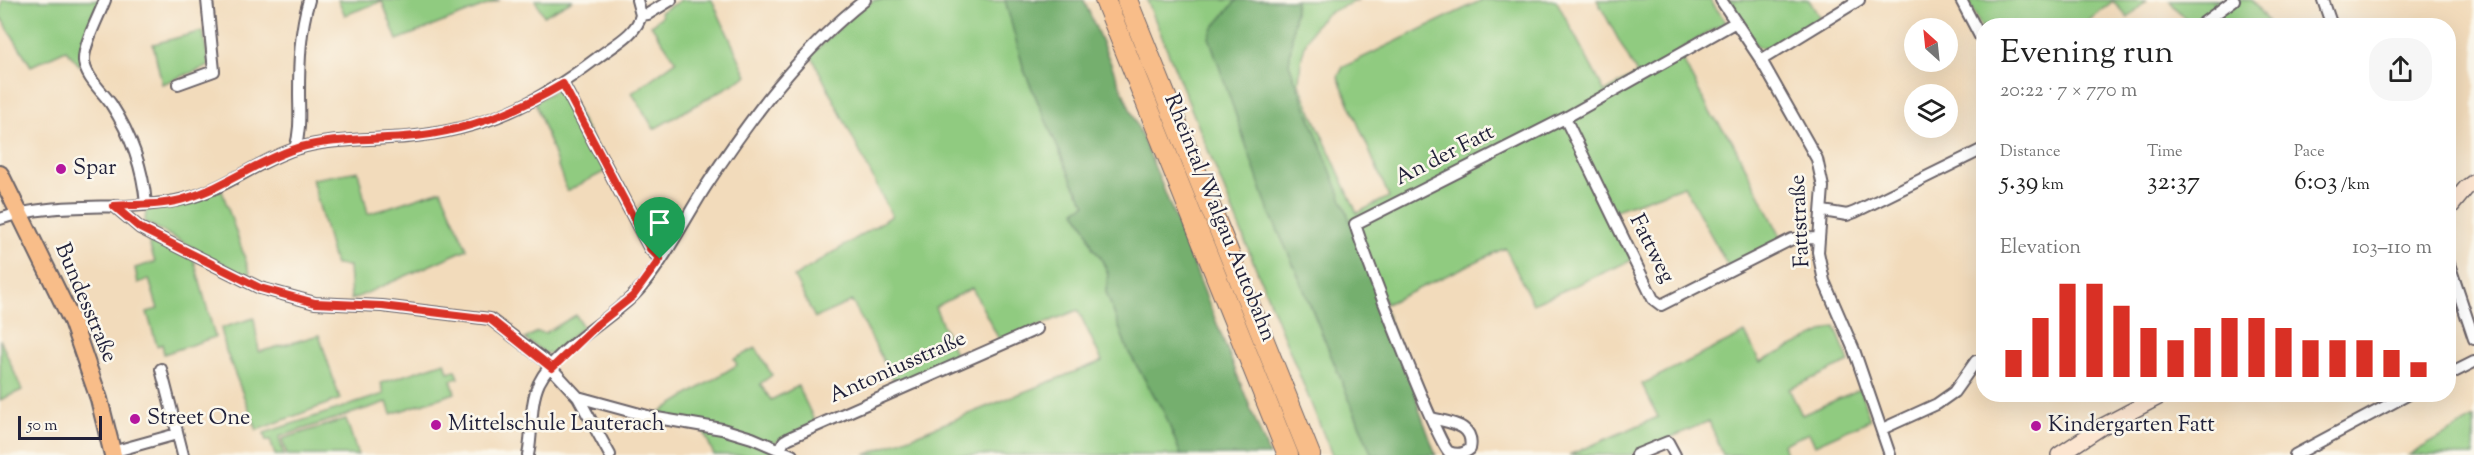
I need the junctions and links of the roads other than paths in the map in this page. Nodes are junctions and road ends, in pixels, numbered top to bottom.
1 (105, 0) edge
2 (207, 0) edge
3 (309, 0) edge
4 (637, 0) edge
5 (671, 0) edge
6 (865, 0) edge
7 (1105, 0) edge
8 (1127, 0) edge
9 (1721, 0) edge
10 (1859, 0) edge
11 (1961, 0) edge
12 (2234, 0) edge
13 (2323, 0) edge
14 (641, 15) junction
15 (2210, 18) edge
16 (2329, 18) edge
17 (1736, 22) junction
18 (1976, 29) edge
19 (1761, 60) junction
20 (178, 84) dead end
21 (563, 84) junction
22 (1564, 118) junction
23 (295, 149) junction
24 (1976, 152) edge
25 (0, 174) edge
26 (2474, 182) edge
27 (2456, 200) edge
28 (146, 204) junction
29 (114, 206) junction
30 (1822, 211) junction
31 (21, 214) junction
32 (0, 219) edge
33 (1818, 238) junction
34 (660, 259) junction
35 (2456, 285) edge
36 (1037, 329) dead end
37 (2474, 339) edge
38 (1976, 361) dead end
39 (2474, 362) edge
40 (552, 368) junction
41 (161, 369) dead end
42 (2456, 371) edge
43 (578, 398) junction
44 (2140, 402) edge
45 (2394, 402) edge
46 (1432, 418) dead end
47 (1882, 429) junction
48 (177, 434) junction
49 (780, 450) junction
50 (113, 454) edge
51 (183, 455) edge
52 (528, 455) edge
53 (610, 455) edge
54 (792, 455) edge
55 (1288, 455) edge
56 (1310, 455) edge
57 (1636, 455) edge
58 (1675, 455) edge
59 (1890, 455) edge
60 (2059, 455) edge
61 (2295, 455) edge

1 - 28 street
2 - 20 street
3 - 23 street
4 - 14 street
5 - 14 street
6 - 34 street
7 - 55 highway, Rheintal/Walgau Autobahn
8 - 56 highway, Rheintal/Walgau Autobahn
9 - 17 street, Fattstraße
10 - 19 street
11 - 18 street
12 - 15 street
13 - 16 street
14 - 21 street
17 - 19 street, Fattstraße
17 - 22 street, An der Fatt
19 - 30 street, Fattstraße
21 - 23 street
21 - 34 street
22 - 33 street, Fattweg
22 - 46 street, An der Fatt
23 - 28 street
24 - 30 street
25 - 31 main road, Bundesstraße
26 - 27 street
28 - 29 street
29 - 31 street
29 - 40 street
30 - 33 street, Fattstraße
31 - 32 street
31 - 50 main road, Bundesstraße
33 - 47 street, Fattstraße
34 - 40 street
35 - 37 street
36 - 49 street, Antoniusstraße
38 - 47 street
39 - 42 street
40 - 43 street
40 - 52 street
41 - 48 street
43 - 49 street
43 - 53 street
44 - 60 street
45 - 61 street
47 - 59 street, Fattstraße
48 - 50 street
48 - 51 street
49 - 54 street
57 - 58 street

